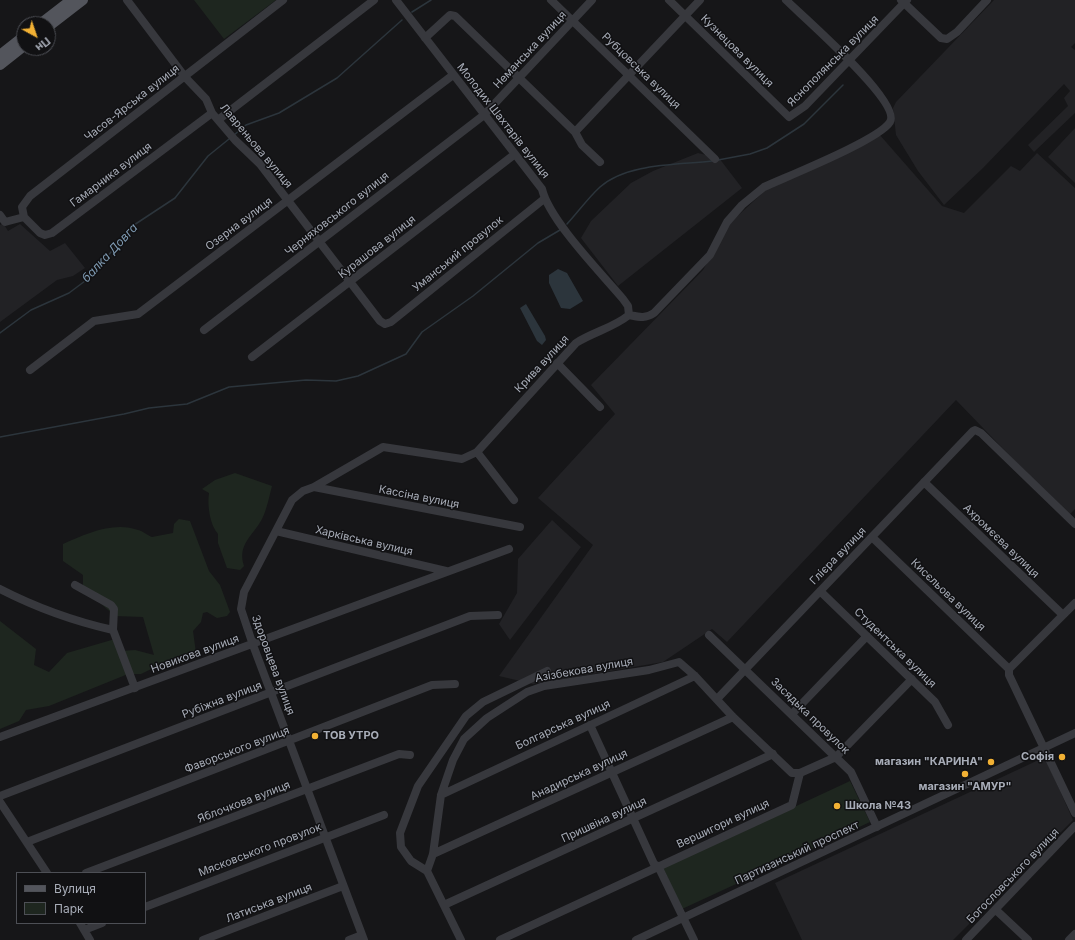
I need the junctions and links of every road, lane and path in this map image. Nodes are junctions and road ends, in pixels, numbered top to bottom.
1 (71, 0) edge
2 (83, 0) edge
3 (127, 0) edge
4 (283, 0) edge
5 (374, 0) edge
6 (396, 0) edge
7 (551, 0) edge
8 (592, 0) edge
9 (669, 0) edge
10 (700, 0) edge
11 (786, 0) edge
12 (987, 0) edge
13 (904, 1) edge
14 (50, 16) edge
15 (686, 16) junction
16 (573, 21) junction
17 (56, 22) edge
18 (425, 38) junction
19 (16, 42) edge
20 (16, 52) edge
21 (0, 55) edge
22 (849, 61) junction
23 (0, 65) edge
24 (453, 75) junction
25 (629, 76) junction
26 (185, 77) junction
27 (519, 77) junction
28 (212, 112) junction
29 (484, 115) junction
30 (790, 118) joint
31 (218, 120) junction
32 (575, 132) junction
33 (515, 154) junction
34 (715, 159) dead end
35 (600, 162) dead end
36 (544, 199) junction
37 (288, 201) junction
38 (24, 217) junction
39 (2, 219) edge
40 (319, 242) junction
41 (350, 282) junction
42 (629, 315) junction
43 (385, 324) joint
44 (204, 330) dead end
45 (252, 357) dead end
46 (557, 363) junction
47 (30, 370) dead end
48 (600, 408) dead end
49 (383, 447) joint
50 (477, 452) junction
51 (924, 482) junction
52 (314, 487) junction
53 (514, 500) dead end
54 (1075, 524) edge
55 (520, 527) dead end
56 (276, 531) junction
57 (872, 537) junction
58 (509, 549) dead end
59 (446, 571) junction
60 (75, 585) dead end
61 (0, 589) edge
62 (820, 591) junction
63 (1075, 603) edge
64 (498, 614) dead end
65 (1063, 615) junction
66 (113, 630) junction
67 (709, 635) dead end
68 (867, 636) junction
69 (253, 645) junction
70 (745, 669) junction
71 (1010, 669) junction
72 (547, 671) dead end
73 (695, 676) junction
74 (912, 680) junction
75 (455, 684) dead end
76 (135, 688) junction
77 (270, 693) junction
78 (718, 698) junction
79 (792, 714) junction
80 (733, 717) junction
81 (590, 725) junction
82 (948, 725) dead end
83 (1075, 734) edge
84 (0, 737) edge
85 (289, 742) junction
86 (1045, 748) junction
87 (773, 754) junction
88 (410, 755) dead end
89 (836, 757) junction
90 (612, 772) junction
91 (800, 774) junction
92 (306, 790) junction
93 (441, 794) junction
94 (0, 796) edge
95 (0, 802) edge
96 (1075, 813) edge
97 (384, 815) dead end
98 (633, 818) junction
99 (1075, 826) edge
100 (877, 827) junction
101 (324, 838) junction
102 (27, 842) junction
103 (434, 854) junction
104 (658, 866) junction
105 (427, 871) junction
106 (47, 872) edge
107 (89, 872) edge
108 (343, 886) junction
109 (444, 905) junction
110 (146, 907) edge
111 (996, 910) junction
112 (683, 918) junction
113 (97, 924) edge
114 (82, 927) edge
115 (1075, 934) edge
116 (363, 938) edge
117 (90, 940) edge
118 (203, 940) edge
119 (349, 940) edge
120 (461, 940) edge
121 (500, 940) edge
122 (636, 940) edge
123 (694, 940) edge
124 (966, 940) edge
125 (1028, 940) edge
126 (1069, 940) edge

1 - 14 main road
2 - 17 main road
3 - 26 street, Лавреньова вулиця
4 - 26 street, Часов-Ярська вулиця
5 - 31 street
6 - 18 street, Молодих Шахтарів вулиця
7 - 16 street, Рубцовська вулиця
8 - 16 street, Неманська вулиця
9 - 15 street, Кузнецова вулиця
10 - 15 street
11 - 22 street
12 - 13 street
13 - 22 street, Яснополянська вулиця
15 - 25 street
15 - 30 street, Кузнецова вулиця
16 - 25 street, Рубцовська вулиця
16 - 27 street, Неманська вулиця
18 - 24 street, Молодих Шахтарів вулиця
18 - 27 street
19 - 21 main road
20 - 23 main road
22 - 30 street, Яснополянська вулиця
22 - 42 street
24 - 29 street, Молодих Шахтарів вулиця
24 - 37 street, Озерна вулиця
25 - 32 street
25 - 34 street, Рубцовська вулиця
26 - 28 street, Лавреньова вулиця
26 - 38 street, Часов-Ярська вулиця
27 - 29 street, Неманська вулиця
27 - 32 street
28 - 31 street, Лавреньова вулиця
28 - 38 street, Гамарника вулиця
29 - 33 street, Молодих Шахтарів вулиця
29 - 40 street, Черняховського вулиця
31 - 37 street, Лавреньова вулиця
32 - 35 street
33 - 36 street, Молодих Шахтарів вулиця
33 - 41 street, Курашова вулиця
36 - 42 street, Молодих Шахтарів вулиця
36 - 43 street, Уманський провулок
37 - 40 street, Лавреньова вулиця
37 - 47 street, Озерна вулиця
38 - 39 street
40 - 41 street, Лавреньова вулиця
40 - 44 street, Черняховського вулиця
41 - 43 street, Лавреньова вулиця
41 - 45 street, Курашова вулиця
42 - 46 street, Крива вулиця
46 - 48 street
46 - 50 street, Крива вулиця
49 - 50 street, Крива вулиця
49 - 52 street, Здоровцева вулиця
50 - 53 street
51 - 54 street, Глієра вулиця
51 - 57 street, Глієра вулиця
51 - 65 street, Ахромєєва вулиця
52 - 55 street, Кассіна вулиця
52 - 56 street, Здоровцева вулиця
56 - 59 street, Харківська вулиця
56 - 69 street, Здоровцева вулиця
57 - 62 street, Глієра вулиця
57 - 71 street, Кисєльова вулиця
58 - 59 street, Новикова вулиця
59 - 69 street, Новикова вулиця
60 - 66 street
61 - 66 street
62 - 68 street, Студентська вулиця
62 - 70 street, Глієра вулиця
63 - 65 street
64 - 77 street, Рубіжна вулиця
65 - 71 street
66 - 76 street
67 - 70 street, Засядька провулок
68 - 74 street, Студентська вулиця
68 - 79 street
69 - 76 street, Новикова вулиця
69 - 77 street, Здоровцева вулиця
70 - 78 street, Глієра вулиця
70 - 79 street, Засядька провулок
71 - 86 street
72 - 105 street
73 - 78 street
73 - 81 street, Болгарська вулиця
73 - 93 street, Азізбекова вулиця
74 - 82 street, Студентська вулиця
74 - 89 street
75 - 85 street, Фаворського вулиця
76 - 84 street, Новикова вулиця
77 - 85 street, Здоровцева вулиця
77 - 94 street, Рубіжна вулиця
78 - 80 street
79 - 89 street, Засядька провулок
80 - 87 street
80 - 90 street, Анадирська вулиця
81 - 90 street
81 - 93 street, Болгарська вулиця
83 - 86 street, Партизанський проспект
85 - 92 street, Здоровцева вулиця
85 - 102 street, Фаворського вулиця
86 - 96 street
86 - 100 street, Партизанський проспект
87 - 91 street
87 - 98 street, Пришвіна вулиця
88 - 92 street, Яблочкова вулиця
89 - 91 street
89 - 100 street, Засядька провулок
90 - 98 street
90 - 103 street, Анадирська вулиця
91 - 104 street, Вершигори вулиця
92 - 101 street, Здоровцева вулиця
92 - 107 street, Яблочкова вулиця
93 - 103 street, Азізбекова вулиця
95 - 102 street
97 - 101 street, Мясковського провулок
98 - 104 street
98 - 109 street, Пришвіна вулиця
99 - 111 street, Богословського вулиця
100 - 112 street, Партизанський проспект
101 - 108 street, Здоровцева вулиця
101 - 110 street, Мясковського провулок
102 - 106 street
103 - 105 street, Азізбекова вулиця
104 - 112 street
104 - 121 street, Вершигори вулиця
105 - 109 street
108 - 116 street, Здоровцева вулиця
108 - 118 street, Латиська вулиця
109 - 120 street
111 - 124 street, Богословського вулиця
111 - 125 street
112 - 122 street, Партизанський проспект
112 - 123 street
113 - 114 street
114 - 117 street
115 - 126 street
116 - 119 street

